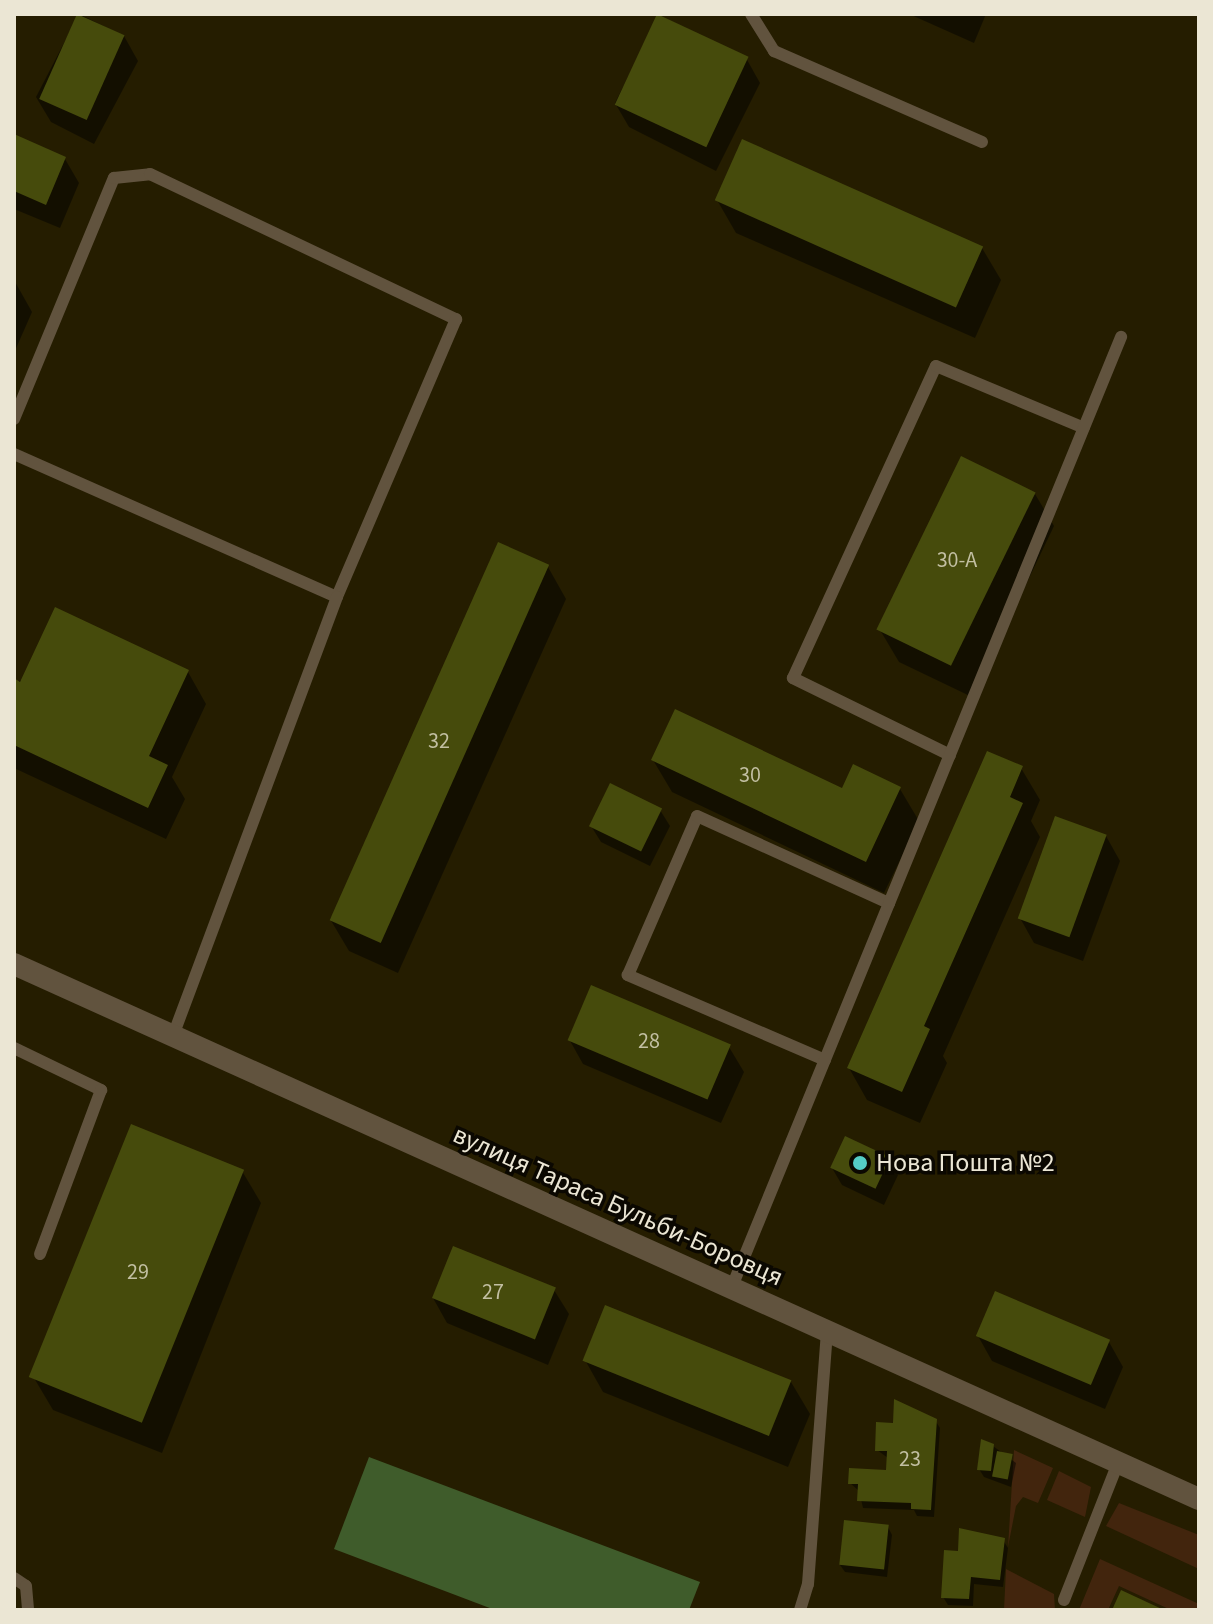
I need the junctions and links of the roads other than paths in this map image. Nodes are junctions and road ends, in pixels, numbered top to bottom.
1 (751, 14) edge
2 (982, 142) dead end
3 (1121, 337) dead end
4 (14, 419) edge
5 (1084, 428) junction
6 (14, 454) edge
7 (337, 597) junction
8 (950, 755) junction
9 (889, 903) junction
10 (14, 964) edge
11 (173, 1035) junction
12 (14, 1048) edge
13 (825, 1060) junction
14 (40, 1254) dead end
15 (731, 1289) junction
16 (827, 1332) junction
17 (1118, 1463) junction
18 (1199, 1499) edge
19 (14, 1578) edge
20 (1064, 1600) dead end
21 (28, 1610) edge
22 (800, 1610) edge

1 - 2 lane
3 - 5 lane
4 - 7 lane
5 - 8 lane
5 - 8 lane
6 - 7 lane
7 - 11 lane
8 - 9 lane
9 - 13 lane
9 - 13 lane
10 - 11 street, вулиця Тараса Бульби-Боровця
11 - 15 street, вулиця Тараса Бульби-Боровця
12 - 14 lane
13 - 15 lane
15 - 16 street, вулиця Тараса Бульби-Боровця
16 - 17 street, вулиця Тараса Бульби-Боровця
16 - 22 lane
17 - 18 street, вулиця Тараса Бульби-Боровця
17 - 20 lane
19 - 21 lane

